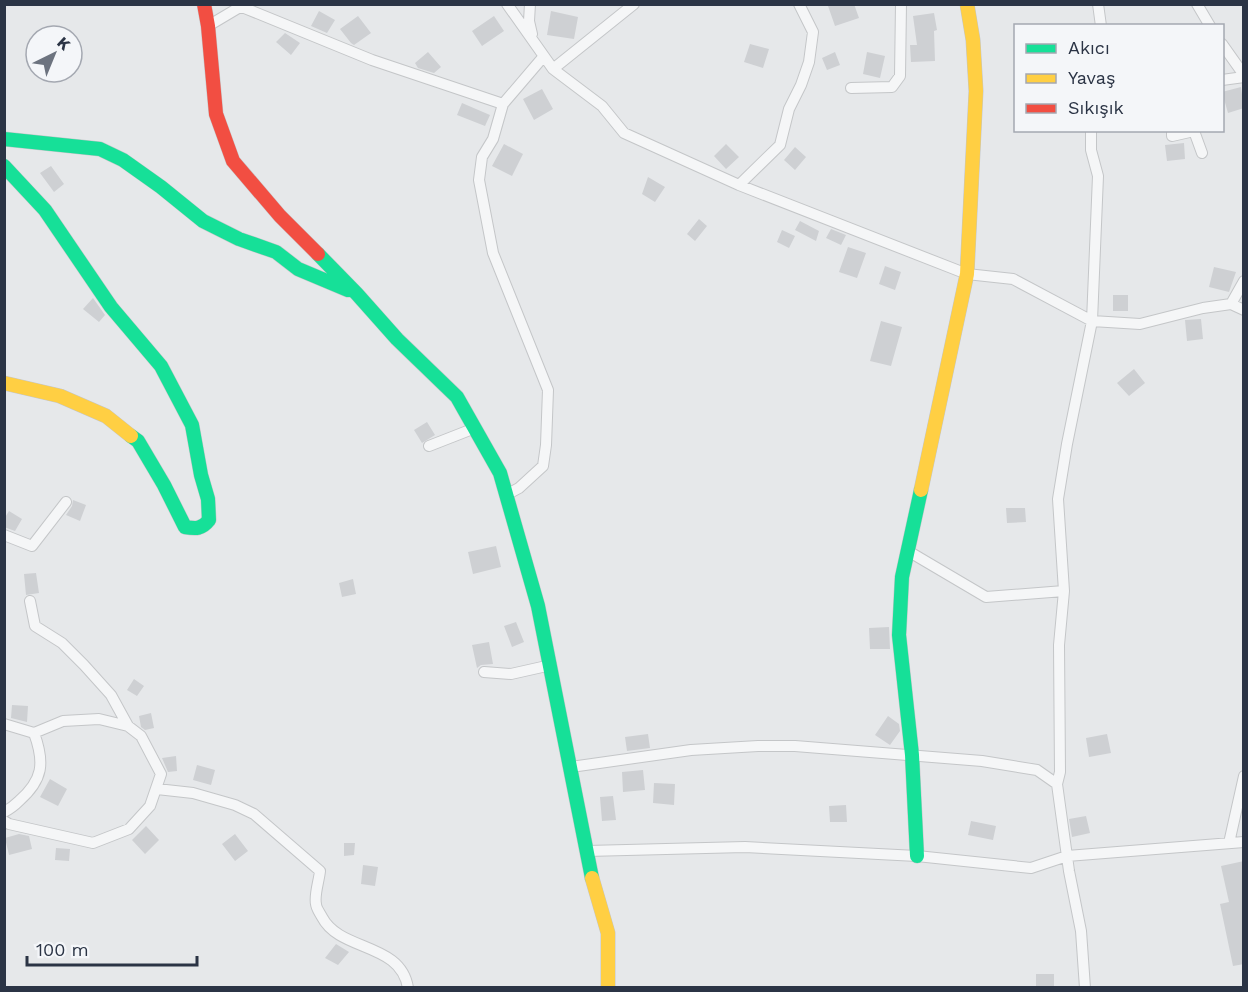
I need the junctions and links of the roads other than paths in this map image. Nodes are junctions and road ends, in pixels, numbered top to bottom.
1 (204, 4) edge
2 (507, 4) edge
3 (530, 4) edge
4 (634, 4) edge
5 (799, 4) edge
6 (901, 4) edge
7 (968, 4) edge
8 (1098, 4) edge
9 (1197, 4) edge
10 (243, 6) edge
11 (1101, 24) edge
12 (1209, 24) edge
13 (208, 26) junction
14 (533, 40) junction
15 (1224, 47) edge
16 (544, 56) junction
17 (553, 69) junction
18 (1244, 76) edge
19 (1224, 80) edge
20 (851, 88) dead end
21 (503, 104) junction
22 (1091, 132) edge
23 (1172, 132) edge
24 (1190, 132) edge
25 (1194, 132) edge
26 (4, 139) edge
27 (1202, 153) dead end
28 (4, 166) edge
29 (740, 185) junction
30 (966, 274) junction
31 (1244, 281) edge
32 (357, 294) junction
33 (1244, 303) edge
34 (1231, 304) junction
35 (1244, 309) edge
36 (1092, 321) junction
37 (4, 383) edge
38 (474, 428) junction
39 (429, 446) dead end
40 (506, 495) junction
41 (66, 502) dead end
42 (4, 535) edge
43 (908, 551) junction
44 (1064, 591) junction
45 (30, 601) dead end
46 (551, 665) junction
47 (484, 672) dead end
48 (4, 723) edge
49 (128, 726) junction
50 (34, 733) junction
51 (912, 755) junction
52 (571, 767) junction
53 (1244, 776) edge
54 (1057, 784) junction
55 (157, 789) junction
56 (4, 812) edge
57 (4, 821) edge
58 (1244, 842) edge
59 (1229, 843) junction
60 (587, 851) junction
61 (917, 856) junction
62 (1067, 856) junction
63 (408, 987) edge
64 (608, 987) edge
65 (1085, 987) edge

1 - 13 street
2 - 14 street
3 - 14 street
4 - 17 street
5 - 29 street
6 - 20 street
7 - 30 street
8 - 11 street
9 - 12 street
10 - 13 street
10 - 21 street
13 - 32 street
14 - 16 street
15 - 18 street
16 - 17 street
16 - 21 street
17 - 29 street
18 - 19 street
21 - 40 street
22 - 36 street
23 - 24 street
25 - 27 street
26 - 32 street
28 - 37 street
29 - 30 street
30 - 36 street
30 - 43 street
31 - 34 street
32 - 38 street
33 - 34 street
34 - 35 street
34 - 36 street
36 - 44 street
38 - 39 street
38 - 40 street
40 - 46 street
41 - 42 street
43 - 44 street
43 - 51 street
44 - 54 street
45 - 49 street
46 - 47 street
46 - 52 street
48 - 50 street
49 - 50 street
49 - 55 street
50 - 56 street
51 - 52 street
51 - 54 street
51 - 61 street
52 - 60 street
53 - 59 street
54 - 62 street
55 - 57 street
55 - 63 street
58 - 59 street
59 - 62 street
60 - 61 street
60 - 64 street
61 - 62 street
62 - 65 street

